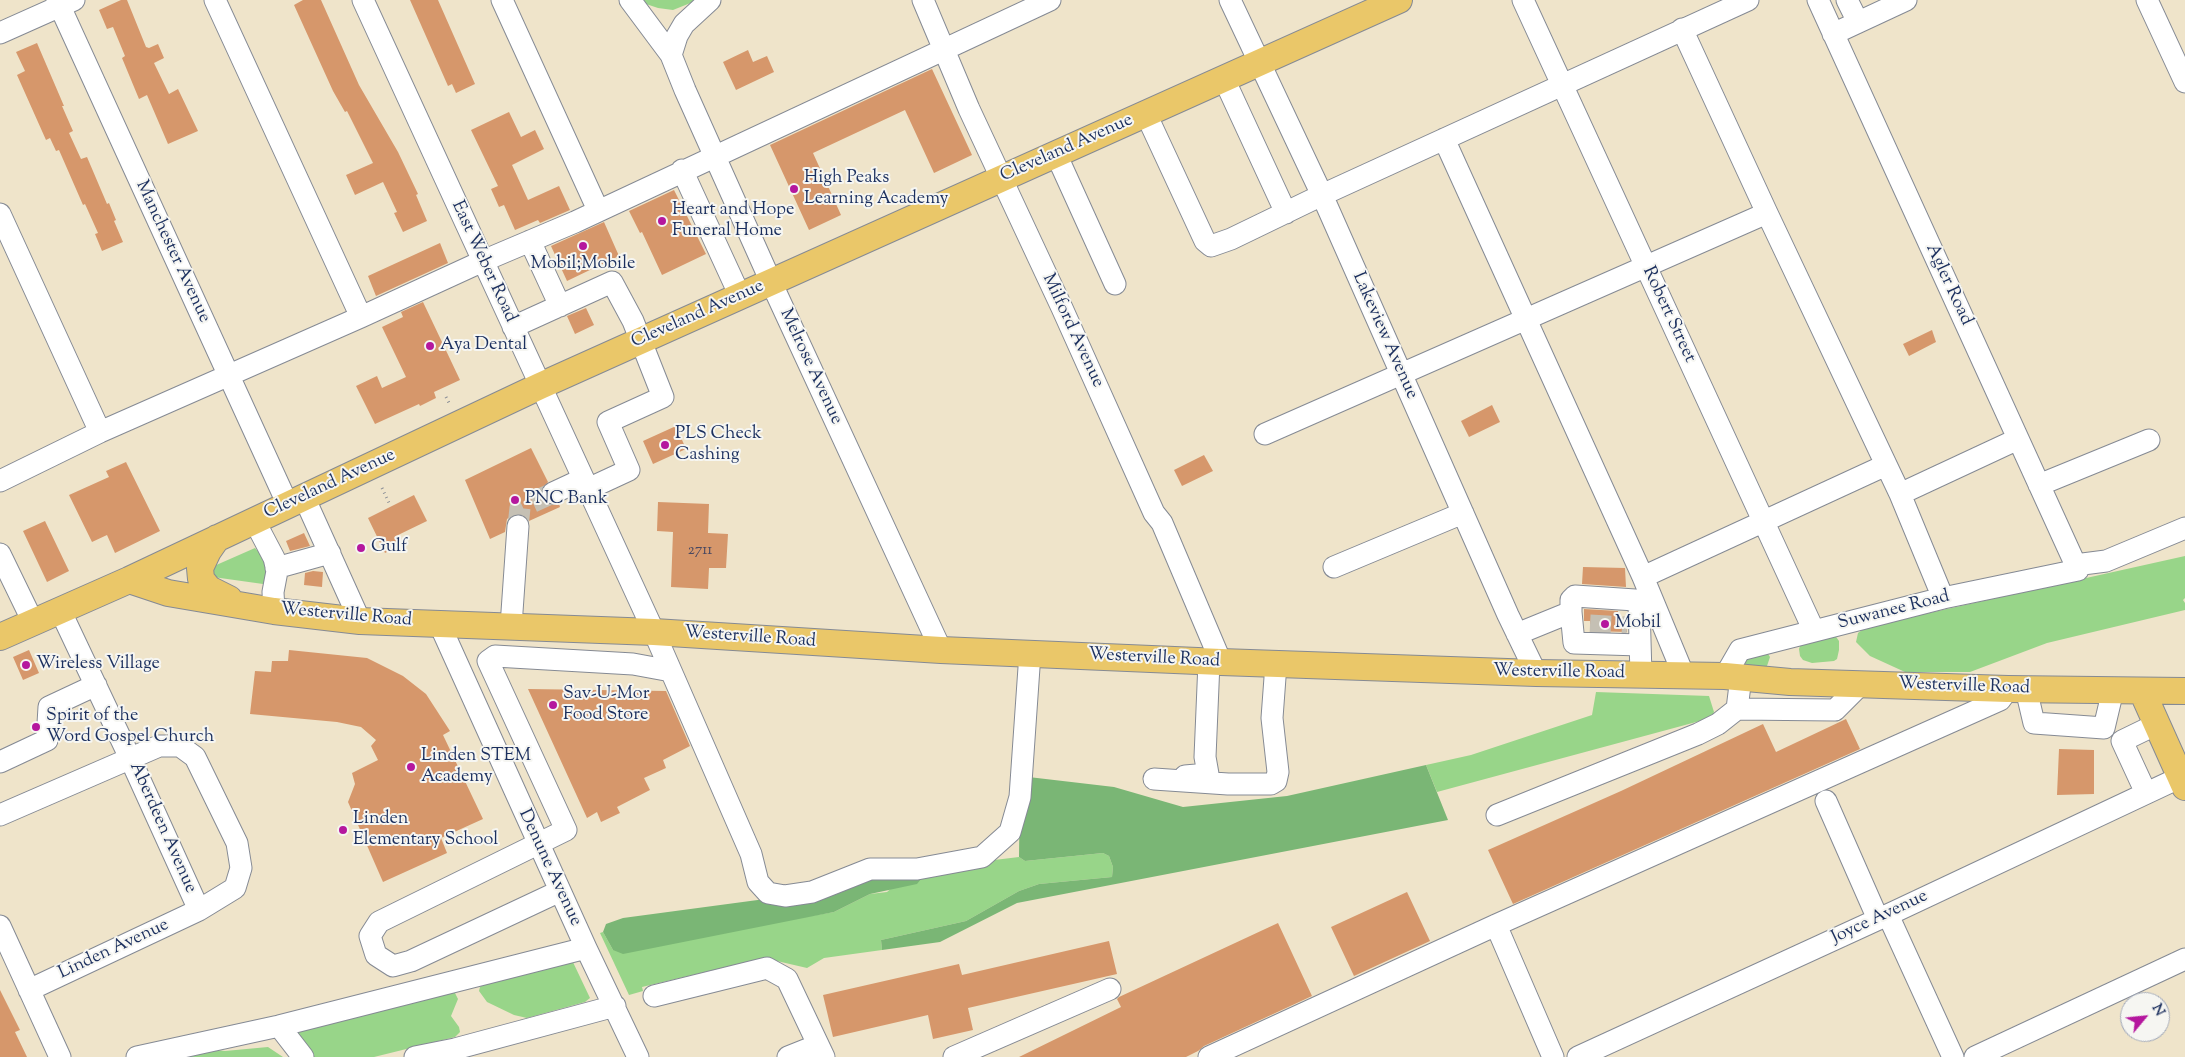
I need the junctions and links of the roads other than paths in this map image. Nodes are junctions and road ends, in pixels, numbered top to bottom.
1 (215, 0) edge
2 (363, 0) edge
3 (502, 0) edge
4 (630, 0) edge
5 (710, 0) edge
6 (923, 0) edge
7 (1050, 0) edge
8 (1230, 0) edge
9 (1399, 0) edge
10 (1523, 0) edge
11 (1818, 0) edge
12 (1847, 0) edge
13 (1906, 0) edge
14 (2147, 0) edge
15 (64, 2) edge
16 (1736, 2) edge
17 (1858, 22) junction
18 (1682, 29) junction
19 (0, 33) edge
20 (1834, 34) junction
21 (943, 49) junction
22 (671, 55) junction
23 (2179, 55) edge
24 (1258, 63) junction
25 (1224, 78) junction
26 (2185, 82) edge
27 (1562, 85) junction
28 (1146, 114) junction
29 (1444, 139) junction
30 (1056, 154) junction
31 (714, 155) junction
32 (682, 170) junction
33 (1000, 179) junction
34 (1322, 195) junction
35 (598, 210) junction
36 (1286, 213) junction
37 (1767, 213) junction
38 (0, 214) edge
39 (530, 241) junction
40 (482, 261) junction
41 (1646, 267) junction
42 (771, 282) junction
43 (1114, 284) dead end
44 (740, 296) junction
45 (560, 306) junction
46 (361, 317) junction
47 (1525, 321) junction
48 (513, 327) junction
49 (641, 341) junction
50 (1401, 375) junction
51 (230, 376) junction
52 (540, 386) junction
53 (100, 432) junction
54 (1265, 434) dead end
55 (2018, 439) junction
56 (2149, 440) dead end
57 (1886, 465) junction
58 (0, 481) edge
59 (585, 484) junction
60 (2039, 484) junction
61 (553, 493) tunnel mouth
62 (1900, 494) junction
63 (296, 501) junction
64 (1463, 513) junction
65 (254, 520) junction
66 (1764, 522) junction
67 (518, 526) tunnel mouth
68 (2185, 528) edge
69 (216, 538) junction
70 (330, 553) junction
71 (0, 554) edge
72 (1334, 567) dead end
73 (2077, 567) junction
74 (276, 568) junction
75 (1642, 577) junction
76 (128, 580) junction
77 (1943, 598) junction
78 (238, 604) junction
79 (60, 610) junction
80 (274, 611) junction
81 (360, 621) junction
82 (33, 622) junction
83 (439, 623) junction
84 (511, 626) junction
85 (1577, 626) junction
86 (567, 629) junction
87 (1814, 631) junction
88 (643, 632) junction
89 (1635, 633) junction
90 (1517, 634) junction
91 (0, 637) edge
92 (941, 650) junction
93 (1030, 653) junction
94 (566, 660) junction
95 (1215, 662) junction
96 (633, 664) junction
97 (1276, 664) junction
98 (671, 671) junction
99 (1536, 673) junction
100 (1576, 674) junction
101 (1641, 675) junction
102 (1684, 676) junction
103 (1733, 677) junction
104 (1861, 684) junction
105 (96, 685) junction
106 (2017, 689) junction
107 (2113, 690) junction
108 (2142, 691) junction
109 (2185, 691) edge
110 (1737, 709) junction
111 (2157, 724) junction
112 (2104, 728) junction
113 (2122, 741) junction
114 (130, 758) junction
115 (0, 762) edge
116 (2183, 782) edge
117 (2146, 793) junction
118 (1826, 800) dead end
119 (1497, 814) dead end
120 (0, 815) edge
121 (538, 843) junction
122 (560, 891) junction
123 (199, 910) junction
124 (1883, 917) junction
125 (0, 926) edge
126 (1496, 926) junction
127 (586, 948) junction
128 (2185, 959) edge
129 (1110, 989) dead end
130 (29, 990) junction
131 (654, 996) dead end
132 (615, 1006) junction
133 (279, 1026) junction
134 (821, 1051) edge
135 (457, 1053) edge
136 (60, 1057) edge
137 (137, 1057) edge
138 (303, 1057) edge
139 (415, 1057) edge
140 (638, 1057) edge
141 (788, 1057) edge
142 (954, 1057) edge
143 (1209, 1057) edge
144 (1553, 1057) edge
145 (1578, 1057) edge
146 (1953, 1057) edge
147 (1975, 1057) edge

1 - 46 street
2 - 40 street, East Weber Road
3 - 35 street
4 - 22 street, Melrose Avenue
5 - 22 street
6 - 21 street, Milford Avenue
7 - 21 street
8 - 24 street, Lakeview Avenue
9 - 24 main road, Cleveland Avenue
10 - 27 street, Robert Street
11 - 20 street, Agler Road
12 - 17 street
13 - 17 street
14 - 23 street
15 - 19 street
15 - 51 street, Manchester Avenue
16 - 18 street
17 - 20 street
18 - 27 street
18 - 37 street
20 - 55 street, Agler Road
21 - 31 street
21 - 33 street, Milford Avenue
22 - 31 street, Melrose Avenue
23 - 26 street
24 - 25 main road, Cleveland Avenue
24 - 34 street, Lakeview Avenue
25 - 28 main road, Cleveland Avenue
25 - 36 street
27 - 29 street
27 - 41 street, Robert Street
28 - 30 main road, Cleveland Avenue
28 - 36 street
29 - 34 street
29 - 47 street
30 - 33 main road, Cleveland Avenue
30 - 43 street
31 - 32 street
31 - 42 street, Melrose Avenue
32 - 35 street
32 - 44 street
33 - 42 main road, Cleveland Avenue
33 - 95 street, Milford Avenue
34 - 36 street
34 - 50 street, Lakeview Avenue
35 - 39 street
37 - 41 street
37 - 57 street
38 - 53 street
39 - 40 street
39 - 45 street
40 - 46 street
40 - 48 street, East Weber Road
41 - 47 street
41 - 66 street, Robert Street
42 - 44 main road, Cleveland Avenue
42 - 92 street, Melrose Avenue
44 - 49 main road, Cleveland Avenue
45 - 48 street
45 - 49 street
46 - 51 street
47 - 50 street
47 - 75 street
48 - 52 street, East Weber Road
49 - 52 main road, Cleveland Avenue
49 - 59 street
50 - 54 street
50 - 64 street, Lakeview Avenue
51 - 53 street
51 - 63 street, Manchester Avenue
52 - 59 street, East Weber Road
52 - 63 main road, Cleveland Avenue
53 - 58 street
55 - 60 street, Agler Road
55 - 62 street
56 - 60 street
57 - 62 street
57 - 66 street
59 - 61 street
59 - 88 street, East Weber Road
60 - 73 street, Agler Road
62 - 77 street
63 - 65 main road, Cleveland Avenue
63 - 70 street, Manchester Avenue
64 - 72 street
64 - 90 street, Lakeview Avenue
65 - 69 main road, Cleveland Avenue
65 - 74 street
66 - 75 street
66 - 87 street, Robert Street
67 - 84 street
68 - 73 street, Suwanee Road
69 - 76 main road, Cleveland Avenue
69 - 78 main road
70 - 74 street
70 - 81 street, Manchester Avenue
71 - 82 street
73 - 77 street, Suwanee Road
74 - 80 street
75 - 102 street
76 - 78 main road, Westerville Road
76 - 79 main road, Cleveland Avenue
77 - 87 street, Suwanee Road
78 - 80 main road, Westerville Road
79 - 82 main road, Cleveland Avenue
79 - 105 street, Aberdeen Avenue
80 - 81 main road, Westerville Road
81 - 83 main road, Westerville Road
82 - 91 main road, Cleveland Avenue
83 - 84 main road, Westerville Road
83 - 121 street, Denune Avenue
84 - 86 main road, Westerville Road
85 - 89 street
85 - 89 street
85 - 90 street
85 - 100 street
86 - 88 main road, Westerville Road
86 - 94 street
87 - 103 street, Suwanee Road
88 - 92 main road, Westerville Road
88 - 96 street
88 - 98 street, East Weber Road
89 - 101 street
90 - 99 street, Lakeview Avenue
92 - 93 main road, Westerville Road
93 - 95 main road, Westerville Road
93 - 98 street, East Weber Road
94 - 96 street
94 - 121 street
95 - 97 main road, Westerville Road
95 - 97 street
96 - 98 street
97 - 99 main road, Westerville Road
99 - 100 main road, Westerville Road
100 - 101 main road, Westerville Road
101 - 102 main road, Westerville Road
102 - 103 main road, Westerville Road
103 - 104 main road, Westerville Road
103 - 110 street
104 - 106 main road, Westerville Road
104 - 110 street
105 - 114 street, Aberdeen Avenue
105 - 115 street
106 - 107 main road, Westerville Road
106 - 112 street
106 - 126 street
107 - 108 main road, Westerville Road
107 - 112 street
108 - 109 main road, Westerville Road
108 - 111 main road
110 - 119 street
111 - 113 street
111 - 116 main road
112 - 113 street
113 - 117 street
114 - 120 street, Linden Avenue
114 - 123 street, Aberdeen Avenue
114 - 123 street, Linden Avenue
116 - 117 street, Joyce Avenue
117 - 124 street, Joyce Avenue
118 - 124 street
121 - 122 street, Denune Avenue
121 - 122 street
122 - 127 street, Denune Avenue
123 - 130 street, Linden Avenue
124 - 145 street, Joyce Avenue
124 - 146 street
125 - 130 street
126 - 143 street
126 - 144 street
127 - 132 street, Denune Avenue
127 - 133 street
128 - 147 street
129 - 142 street
130 - 136 street
131 - 134 street
132 - 135 street
132 - 140 street, Denune Avenue
133 - 137 street
133 - 138 street
134 - 141 street
135 - 139 street

